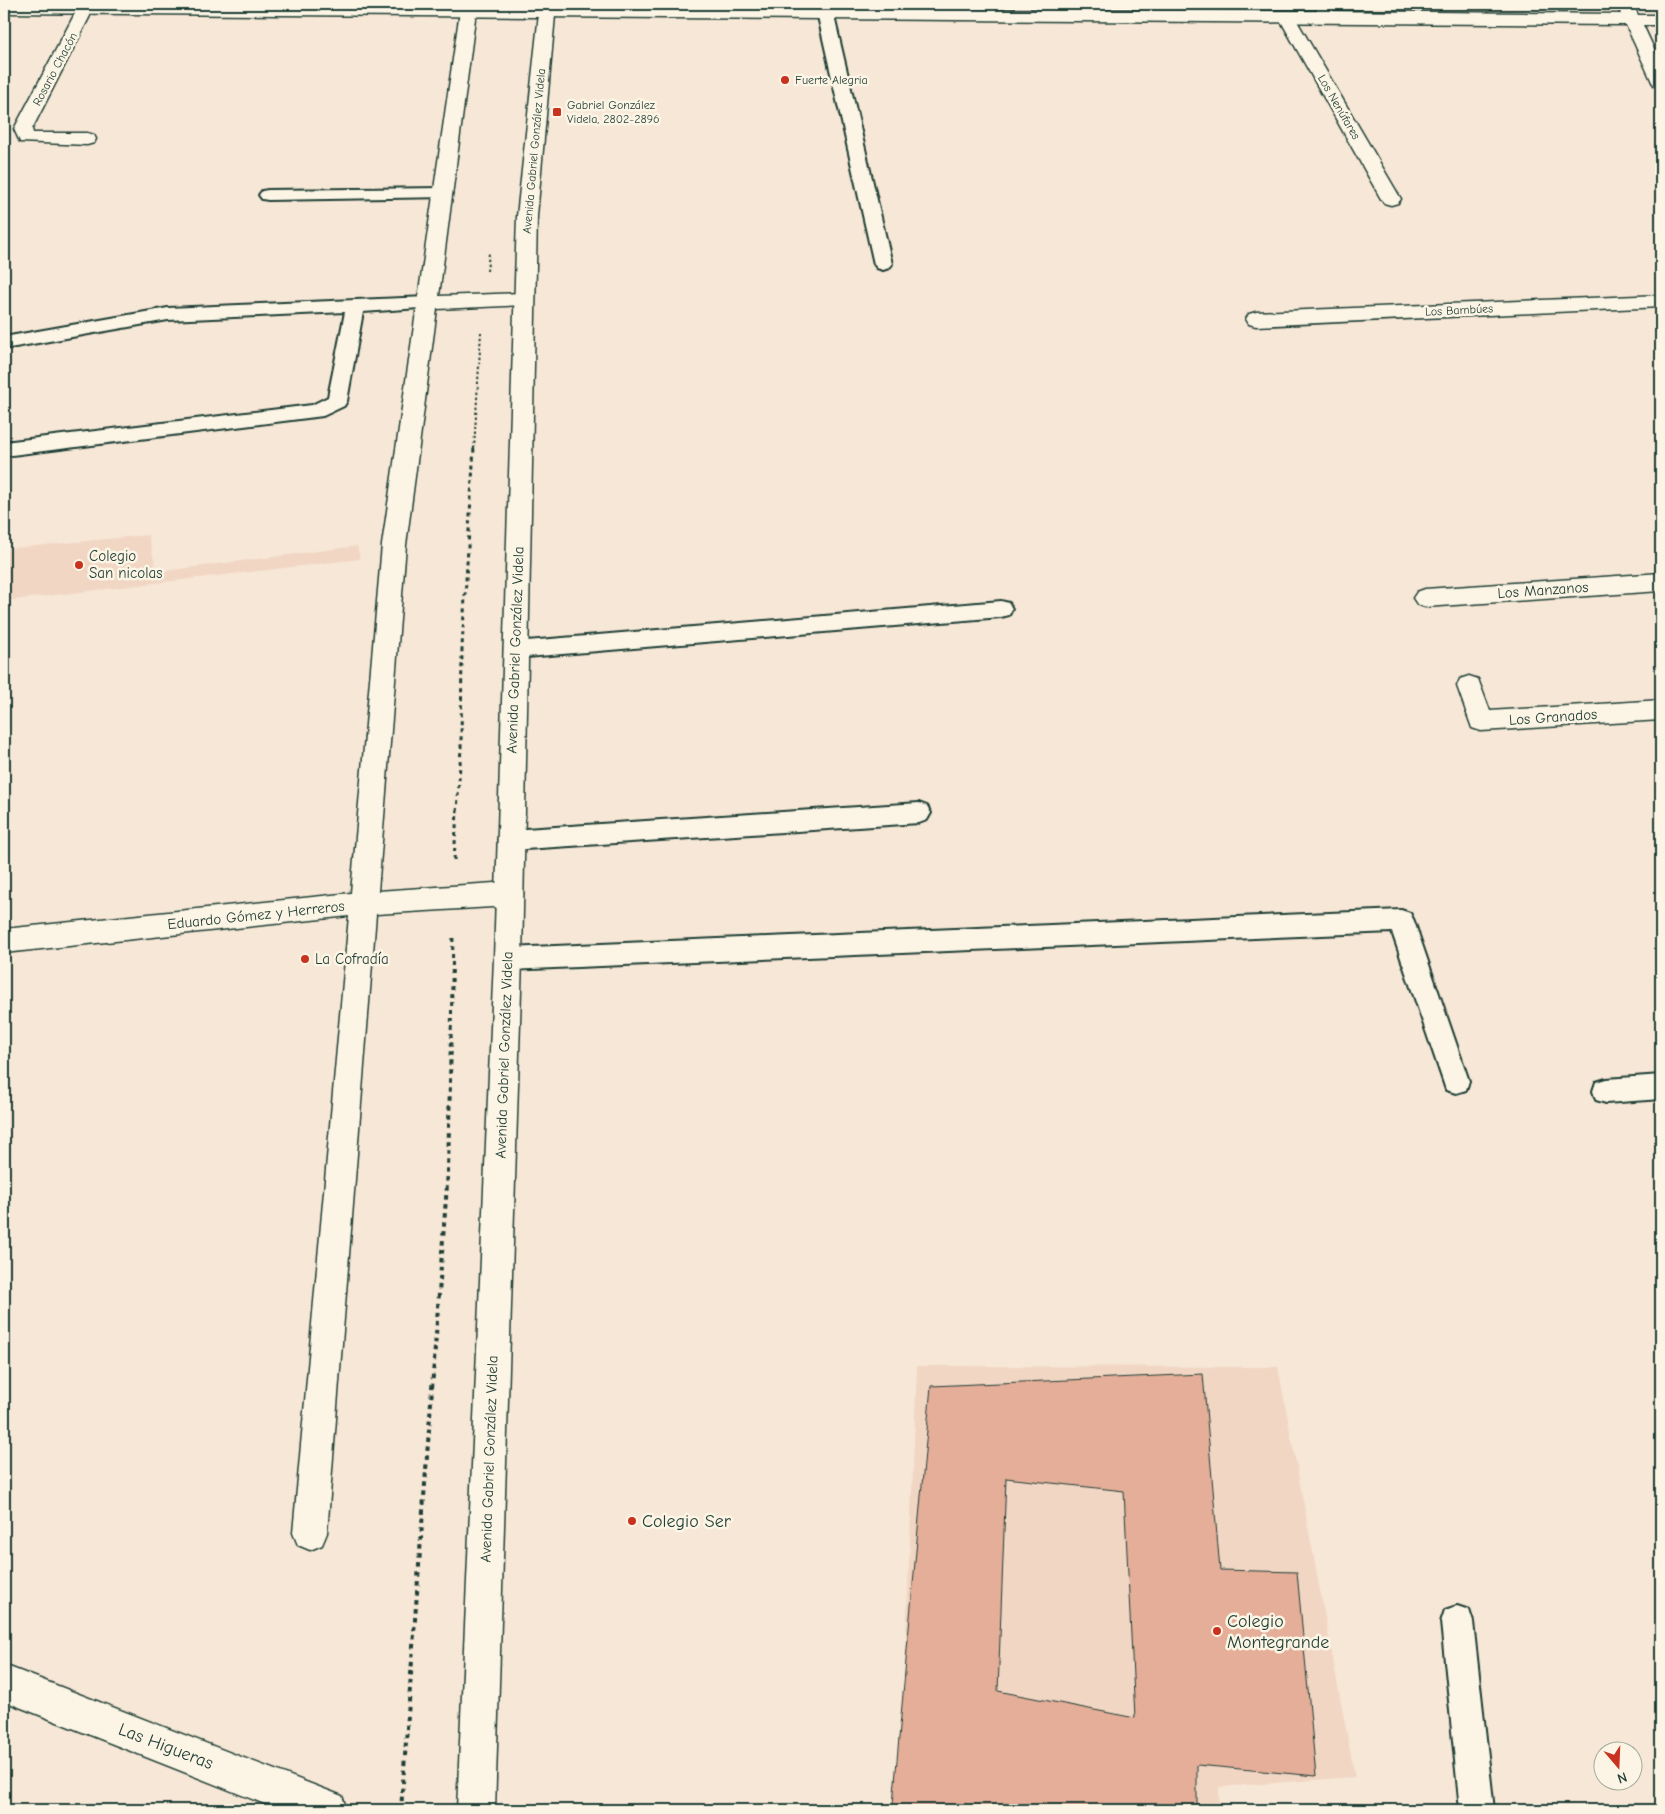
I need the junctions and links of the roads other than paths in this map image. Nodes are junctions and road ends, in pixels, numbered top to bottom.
1 (1624, 4) edge
2 (59, 6) edge
3 (4, 8) edge
4 (86, 8) junction
5 (547, 8) edge
6 (1325, 10) edge
7 (468, 11) junction
8 (825, 12) junction
9 (1286, 16) junction
10 (1632, 20) junction
11 (1661, 20) edge
12 (1661, 82) edge
13 (23, 129) junction
14 (4, 136) edge
15 (87, 139) dead end
16 (443, 193) junction
17 (268, 196) dead end
18 (1392, 198) dead end
19 (883, 264) dead end
20 (525, 299) junction
21 (1661, 301) edge
22 (427, 303) junction
23 (355, 306) junction
24 (1256, 318) dead end
25 (4, 342) edge
26 (4, 448) edge
27 (1661, 582) edge
28 (1425, 598) dead end
29 (1001, 609) dead end
30 (515, 650) junction
31 (1469, 686) dead end
32 (1661, 710) edge
33 (919, 814) dead end
34 (510, 840) junction
35 (509, 894) junction
36 (364, 903) junction
37 (4, 941) edge
38 (508, 959) junction
39 (1456, 1081) dead end
40 (1661, 1087) edge
41 (1606, 1091) dead end
42 (310, 1533) dead end
43 (1457, 1622) dead end
44 (4, 1683) edge
45 (328, 1810) edge
46 (476, 1810) edge
47 (1477, 1810) edge

1 - 10 street
2 - 3 street
2 - 4 street
4 - 7 street
4 - 13 street, Rosario Chacón
5 - 7 street
5 - 8 street
5 - 20 street, Avenida Gabriel González Videla
6 - 9 street
6 - 10 street
7 - 16 street
8 - 9 street
8 - 19 lane
9 - 18 street, Los Nenúfares
10 - 11 street
10 - 12 street
13 - 14 street
13 - 15 street
16 - 17 lane
16 - 22 street
20 - 22 street
20 - 30 street, Avenida Gabriel González Videla
21 - 24 street, Los Bambúes
22 - 23 lane
22 - 36 street
23 - 25 lane
23 - 26 lane
27 - 28 street, Los Manzanos
29 - 30 lane
30 - 34 street, Avenida Gabriel González Videla
31 - 32 street, Los Granados
33 - 34 lane
34 - 35 street, Avenida Gabriel González Videla
35 - 36 street, Eduardo Gómez y Herreros
35 - 38 street, Avenida Gabriel González Videla
36 - 37 street, Eduardo Gómez y Herreros
36 - 42 street
38 - 39 lane
38 - 46 street, Avenida Gabriel González Videla
40 - 41 lane
43 - 47 lane
44 - 45 street, Las Higueras

